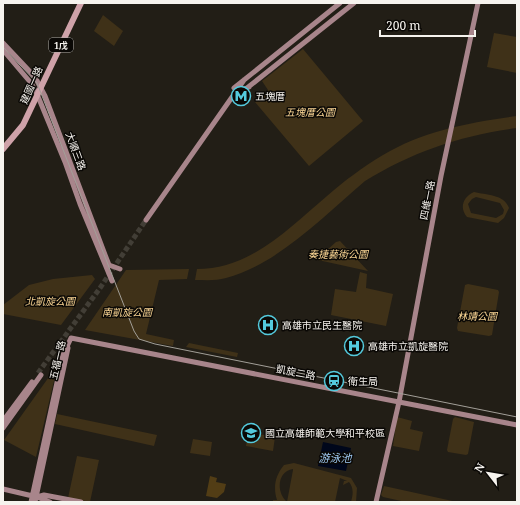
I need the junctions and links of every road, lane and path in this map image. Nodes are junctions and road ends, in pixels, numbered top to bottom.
1 (81, 3) edge
2 (340, 3) edge
3 (354, 3) edge
4 (478, 3) edge
5 (3, 43) edge
6 (3, 50) edge
7 (244, 80) junction
8 (40, 87) junction
9 (248, 87) junction
10 (234, 88) dead end
11 (37, 94) junction
12 (240, 94) dead end
13 (3, 149) edge
14 (120, 269) dead end
15 (112, 281) dead end
16 (71, 338) joint
17 (399, 402) junction
18 (3, 421) edge
19 (517, 425) edge
20 (3, 428) edge
21 (3, 490) edge
22 (35, 498) edge
23 (31, 502) edge
24 (50, 502) edge
25 (81, 502) edge
26 (376, 502) edge

1 - 8 main road, 建國一路 / 1戊
2 - 7 street
3 - 9 street
4 - 17 street, 四維一路
5 - 8 street, 大順三路
6 - 11 street, 大順三路
7 - 9 street
7 - 10 street
8 - 11 main road, 建國一路 / 1戊
8 - 14 street, 大順三路
9 - 12 street
11 - 13 main road, 建國一路 / 1戊
11 - 15 street, 大順三路
16 - 17 street, 凱旋二路
16 - 22 street, 五福一路
17 - 19 street, 凱旋二路
17 - 26 street, 四維一路
18 - 20 street
21 - 22 street
22 - 23 street, 五福一路
22 - 24 street
22 - 25 street

